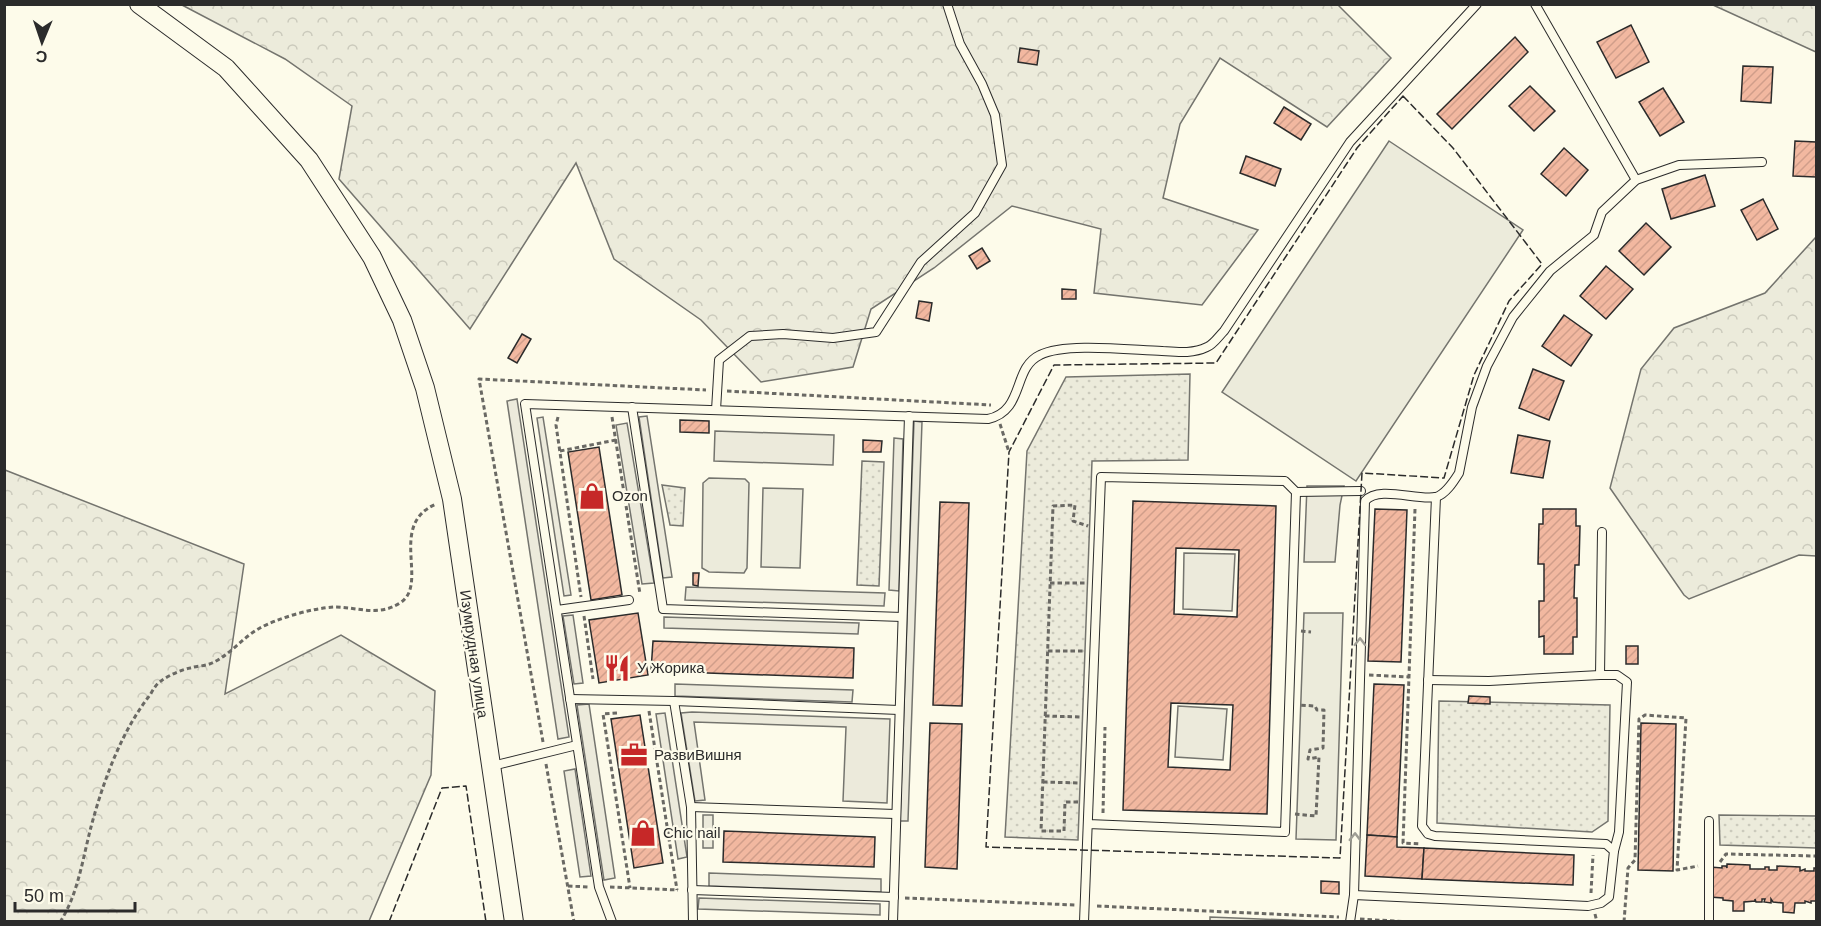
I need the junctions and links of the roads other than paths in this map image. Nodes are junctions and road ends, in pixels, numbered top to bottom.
1 (139, 4) edge
2 (947, 4) edge
3 (1476, 4) edge
4 (1535, 4) edge
5 (1762, 162) dead end
6 (1636, 180) junction
7 (632, 407) junction
8 (716, 410) junction
9 (909, 416) junction
10 (1361, 491) dead end
11 (1296, 492) junction
12 (1436, 496) junction
13 (1602, 532) dead end
14 (629, 600) dead end
15 (556, 610) junction
16 (902, 617) junction
17 (1600, 675) junction
18 (1428, 680) junction
19 (570, 699) junction
20 (674, 701) junction
21 (899, 710) junction
22 (577, 745) junction
23 (490, 766) junction
24 (691, 807) junction
25 (895, 814) junction
26 (1709, 821) dead end
27 (1088, 824) junction
28 (1614, 850) junction
29 (692, 890) junction
30 (1354, 896) junction
31 (894, 897) junction
32 (1350, 920) edge
33 (514, 921) edge
34 (612, 921) edge
35 (693, 921) edge
36 (893, 921) edge
37 (1084, 921) edge
38 (1709, 921) edge

1 - 23 street, Изумрудная улица
2 - 8 lane
3 - 9 lane
4 - 6 lane
5 - 6 lane
6 - 12 lane
7 - 8 lane
7 - 15 lane
7 - 16 lane
8 - 9 lane
9 - 16 lane
10 - 11 lane
11 - 27 lane
11 - 27 lane
12 - 18 lane
30 -> 12 lane
13 - 17 lane
14 - 15 lane
15 - 19 lane
16 - 21 lane
17 - 18 lane
17 - 28 lane
18 - 28 lane
19 - 20 lane
19 - 22 lane
20 - 21 lane
20 - 24 lane
21 - 25 lane
22 - 23 lane
22 - 34 lane
23 - 33 street, Изумрудная улица
24 - 25 lane
24 - 29 lane
25 - 31 lane
26 - 38 lane
27 - 37 lane
28 - 30 lane
29 - 31 lane
29 - 35 lane
30 - 32 lane
31 - 36 lane

